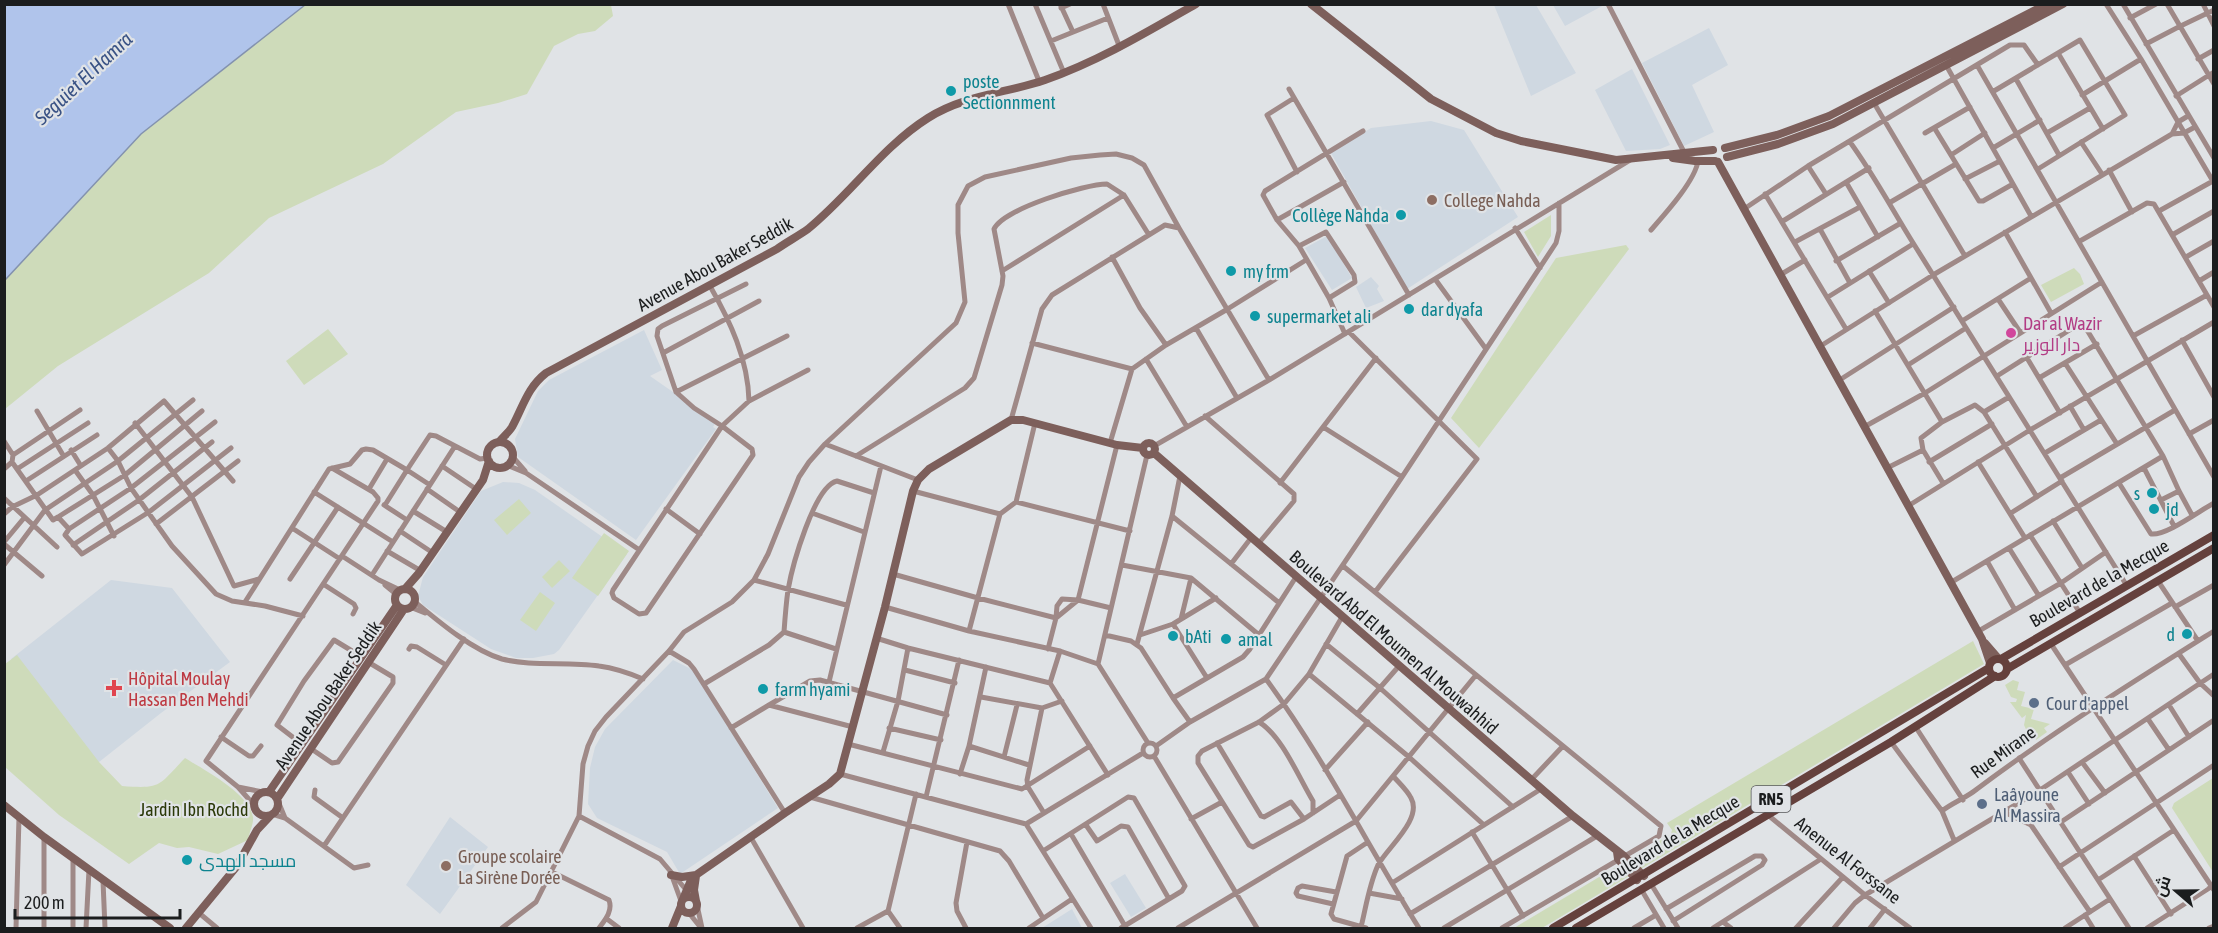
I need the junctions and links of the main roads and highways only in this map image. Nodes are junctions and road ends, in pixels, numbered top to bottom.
1 (1196, 4) edge
2 (1311, 4) edge
3 (2047, 4) edge
4 (2064, 4) edge
5 (1713, 150) junction
6 (1726, 154) junction
7 (1662, 156) junction
8 (1717, 161) junction
9 (1738, 199) junction
10 (511, 428) junction
11 (499, 442) junction
12 (512, 452) junction
13 (488, 460) junction
14 (498, 467) junction
15 (483, 480) junction
16 (2214, 535) edge
17 (2214, 548) edge
18 (420, 572) junction
19 (401, 591) junction
20 (408, 603) junction
21 (1980, 636) junction
22 (2000, 659) junction
23 (1989, 666) junction
24 (2007, 669) junction
25 (1995, 676) junction
26 (307, 746) junction
27 (266, 792) junction
28 (277, 800) junction
29 (4, 804) edge
30 (255, 807) junction
31 (272, 815) junction
32 (257, 830) junction
33 (671, 875) road end
34 (696, 875) junction
35 (1641, 878) junction
36 (695, 901) junction
37 (685, 904) junction
38 (170, 928) edge
39 (186, 928) edge
40 (672, 928) edge
41 (1553, 928) edge
42 (1576, 928) edge

1 - 10 main road, Avenue Abou Baker Seddik
2 - 7 main road
3 - 6 main road
4 - 6 main road
5 - 6 main road
5 - 7 main road
5 - 8 main road
6 - 8 main road
6 - 9 main road
7 - 8 main road
8 - 9 main road
9 - 21 main road
10 - 11 main road, Avenue Abou Baker Seddik
10 - 12 main road, Avenue Abou Baker Seddik
11 - 12 main road
11 - 13 main road
12 - 14 main road
13 - 14 main road
13 - 15 main road, Avenue Abou Baker Seddik
14 - 15 main road, Avenue Abou Baker Seddik
15 - 18 main road, Avenue Abou Baker Seddik
16 - 22 main road, Boulevard de la Mecque / RN5
17 - 24 main road, Boulevard de la Mecque / RN5
18 - 19 main road, Avenue Abou Baker Seddik
18 - 20 main road, Avenue Abou Baker Seddik
19 - 20 main road
19 - 20 main road
20 - 26 main road, Avenue Abou Baker Seddik
21 - 22 main road
21 - 23 main road
22 - 23 main road, RN5
22 - 24 main road
23 - 25 main road
23 - 35 main road, Boulevard de la Mecque / RN5
24 - 25 main road, RN5
25 - 42 main road, Boulevard de la Mecque / RN5
26 - 27 main road, Avenue Abou Baker Seddik
26 - 28 main road, Avenue Abou Baker Seddik
27 - 28 main road
27 - 30 main road
28 - 31 main road
29 - 38 main road
30 - 31 main road
30 - 32 main road
31 - 32 main road
32 - 39 main road
33 - 34 main road
34 - 35 main road, Boulevard Abd El Moumen Al Mouwahhid
34 - 36 main road
34 - 37 main road
35 - 41 main road, Boulevard de la Mecque / RN5
36 - 37 main road
36 - 37 main road
37 - 40 main road

